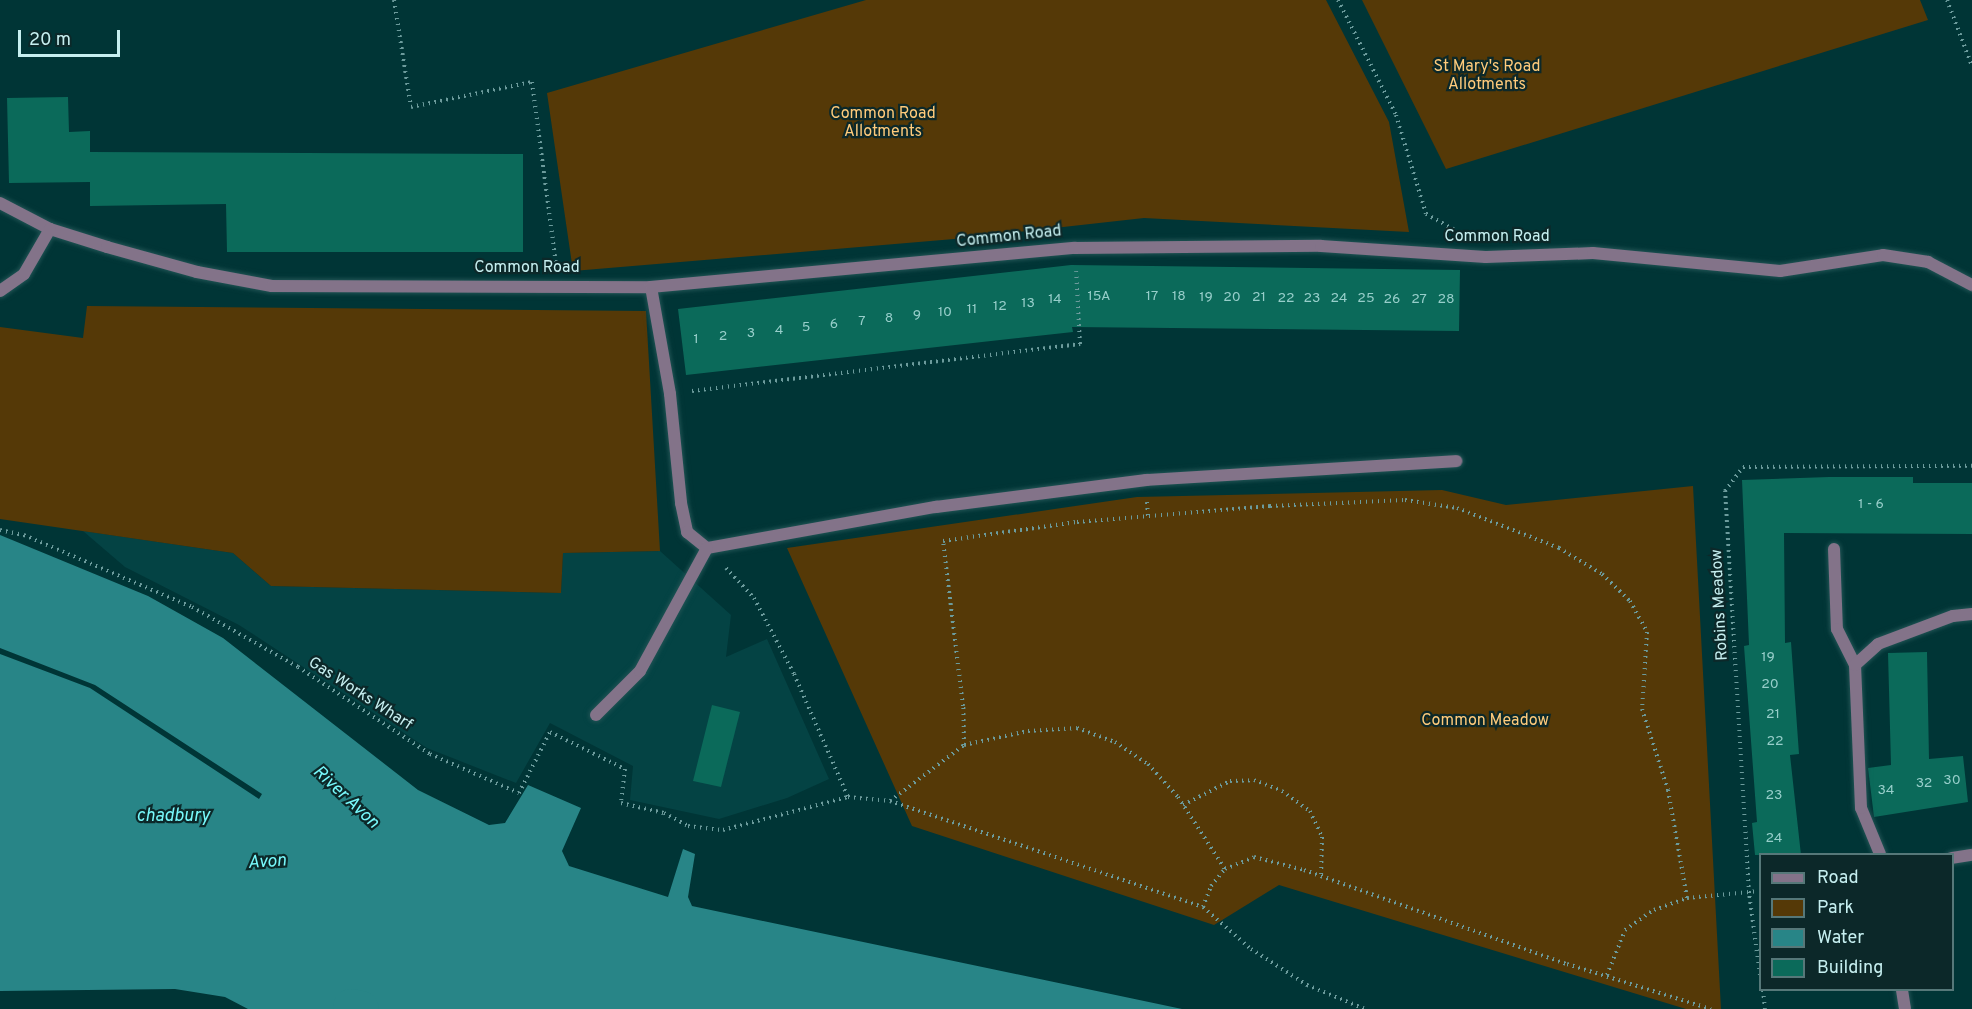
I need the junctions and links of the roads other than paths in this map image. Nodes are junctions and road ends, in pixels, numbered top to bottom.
1 (0, 203) edge
2 (50, 229) junction
3 (1972, 285) edge
4 (651, 287) junction
5 (0, 291) edge
6 (1456, 461) dead end
7 (707, 548) junction
8 (1834, 549) dead end
9 (1972, 614) edge
10 (1855, 664) junction
11 (596, 715) dead end
12 (1879, 853) edge
13 (1972, 855) edge
14 (1954, 858) edge
15 (1902, 991) edge
16 (1905, 1009) edge

1 - 2 street, Common Road
2 - 4 street, Common Road
2 - 5 street
3 - 4 street, Common Road
4 - 7 street
6 - 7 street
7 - 11 street
8 - 10 street
9 - 10 street
10 - 12 street
13 - 14 street
15 - 16 street

